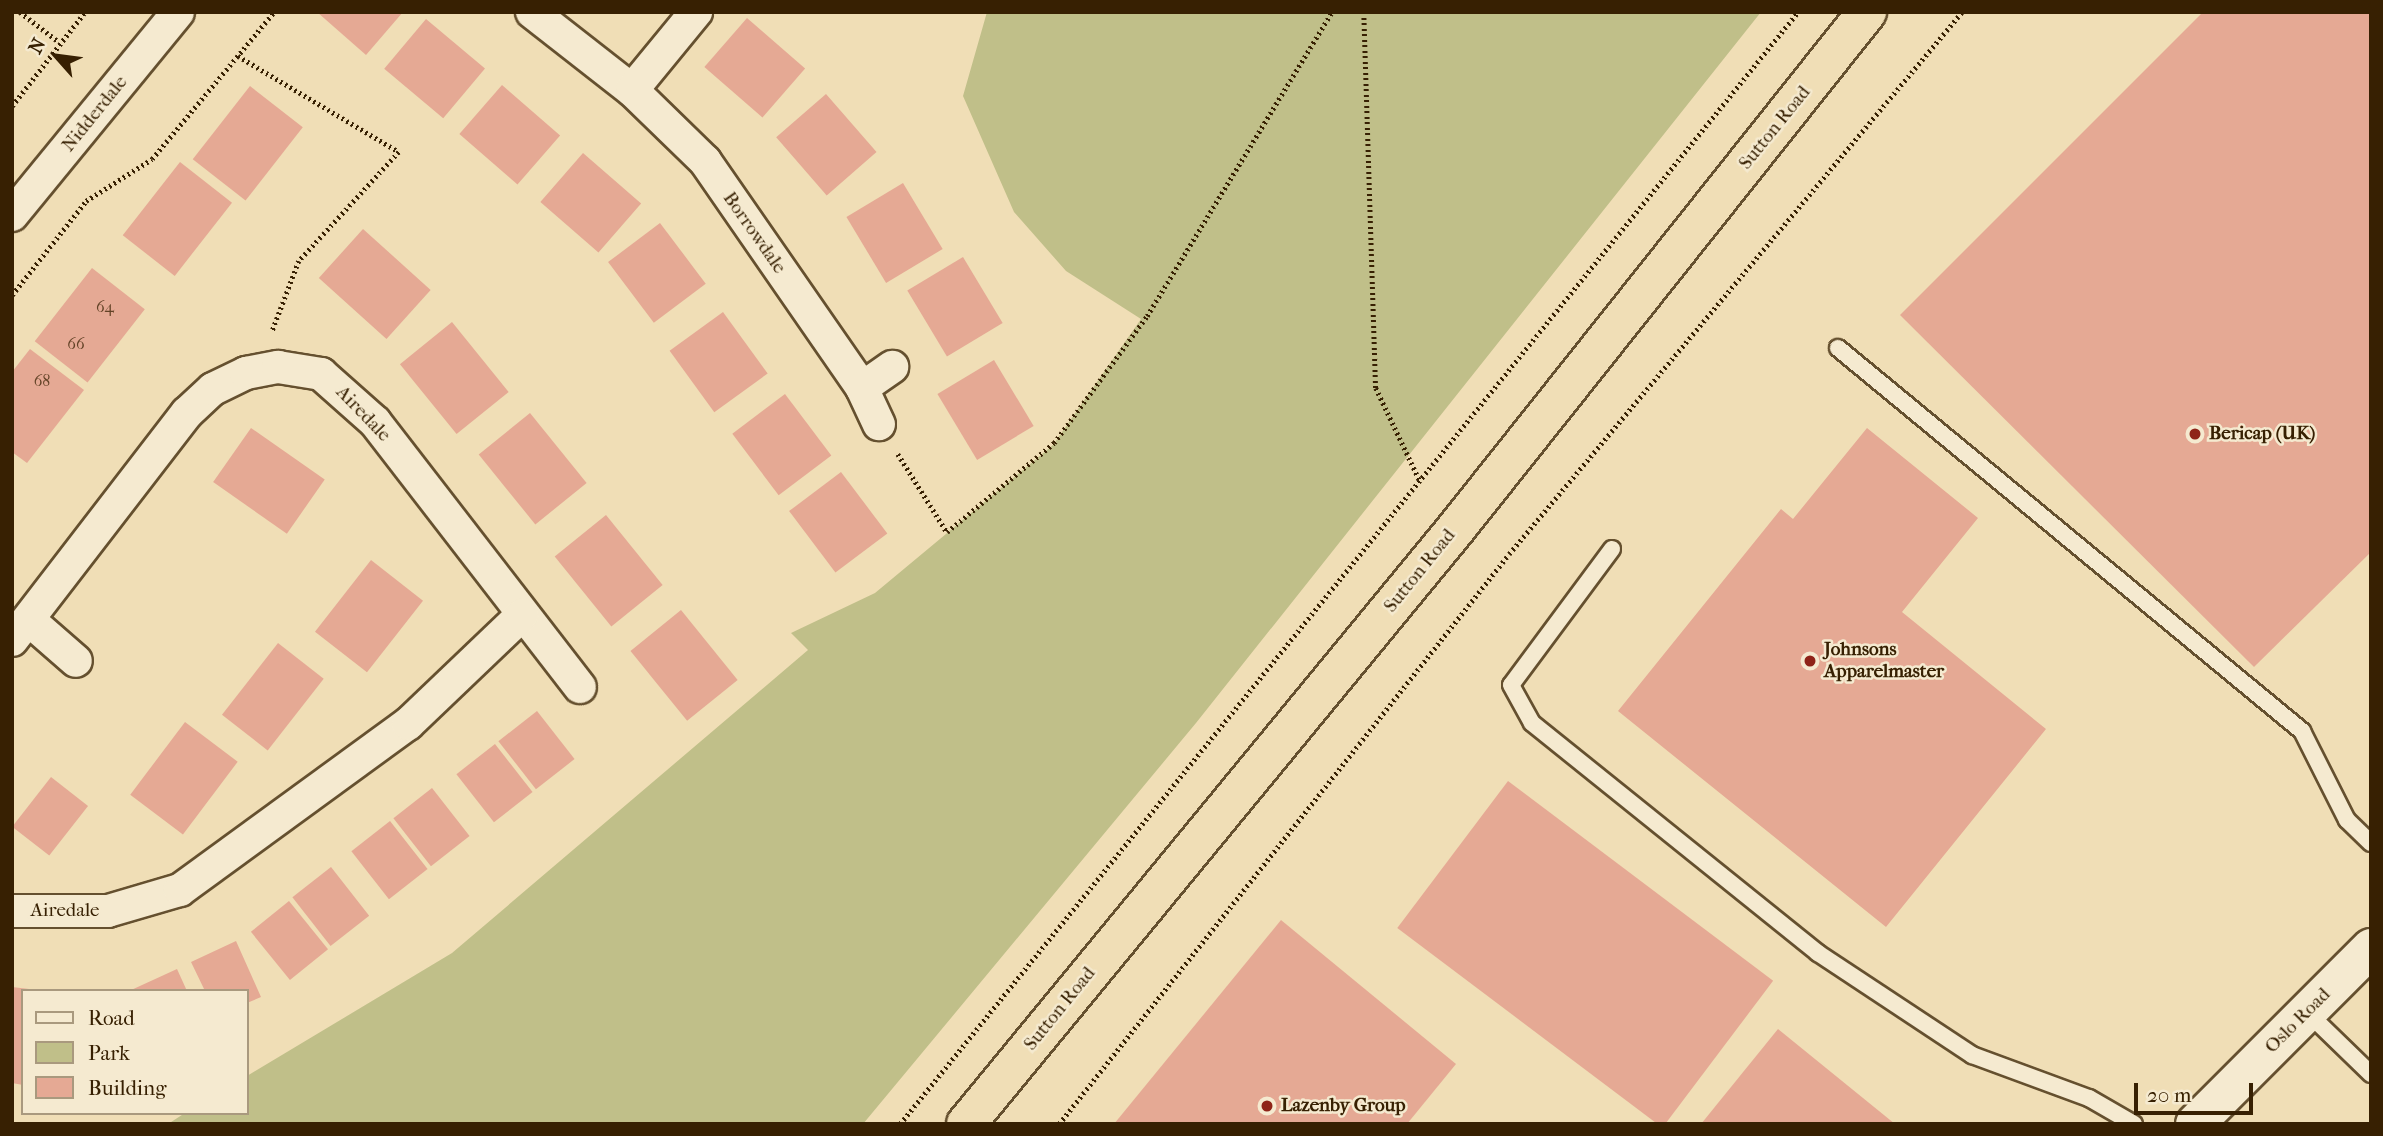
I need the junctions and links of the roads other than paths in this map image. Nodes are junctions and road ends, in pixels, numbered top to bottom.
1 (178, 12) edge
2 (532, 12) edge
3 (696, 12) edge
4 (1867, 12) edge
5 (632, 90) junction
6 (12, 215) edge
7 (1838, 348) dead end
8 (892, 367) dead end
9 (862, 388) junction
10 (879, 425) road end
11 (1612, 549) dead end
12 (522, 615) junction
13 (20, 630) edge
14 (76, 661) dead end
15 (580, 687) dead end
16 (2371, 843) edge
17 (12, 911) edge
18 (2371, 948) edge
19 (2306, 1012) junction
20 (2371, 1074) edge
21 (966, 1124) edge
22 (2134, 1124) edge
23 (2195, 1124) edge

1 - 6 street, Nidderdale
2 - 5 street, Borrowdale
3 - 5 street
4 - 21 highway, Sutton Road
5 - 9 street, Borrowdale
7 - 16 lane
8 - 9 street
9 - 10 street, Borrowdale
11 - 22 lane
12 - 13 street, Airedale
12 - 15 street, Airedale
12 - 17 street, Airedale
13 - 14 street, Airedale
18 - 19 street, Oslo Road
19 - 20 lane
19 - 23 street, Oslo Road

